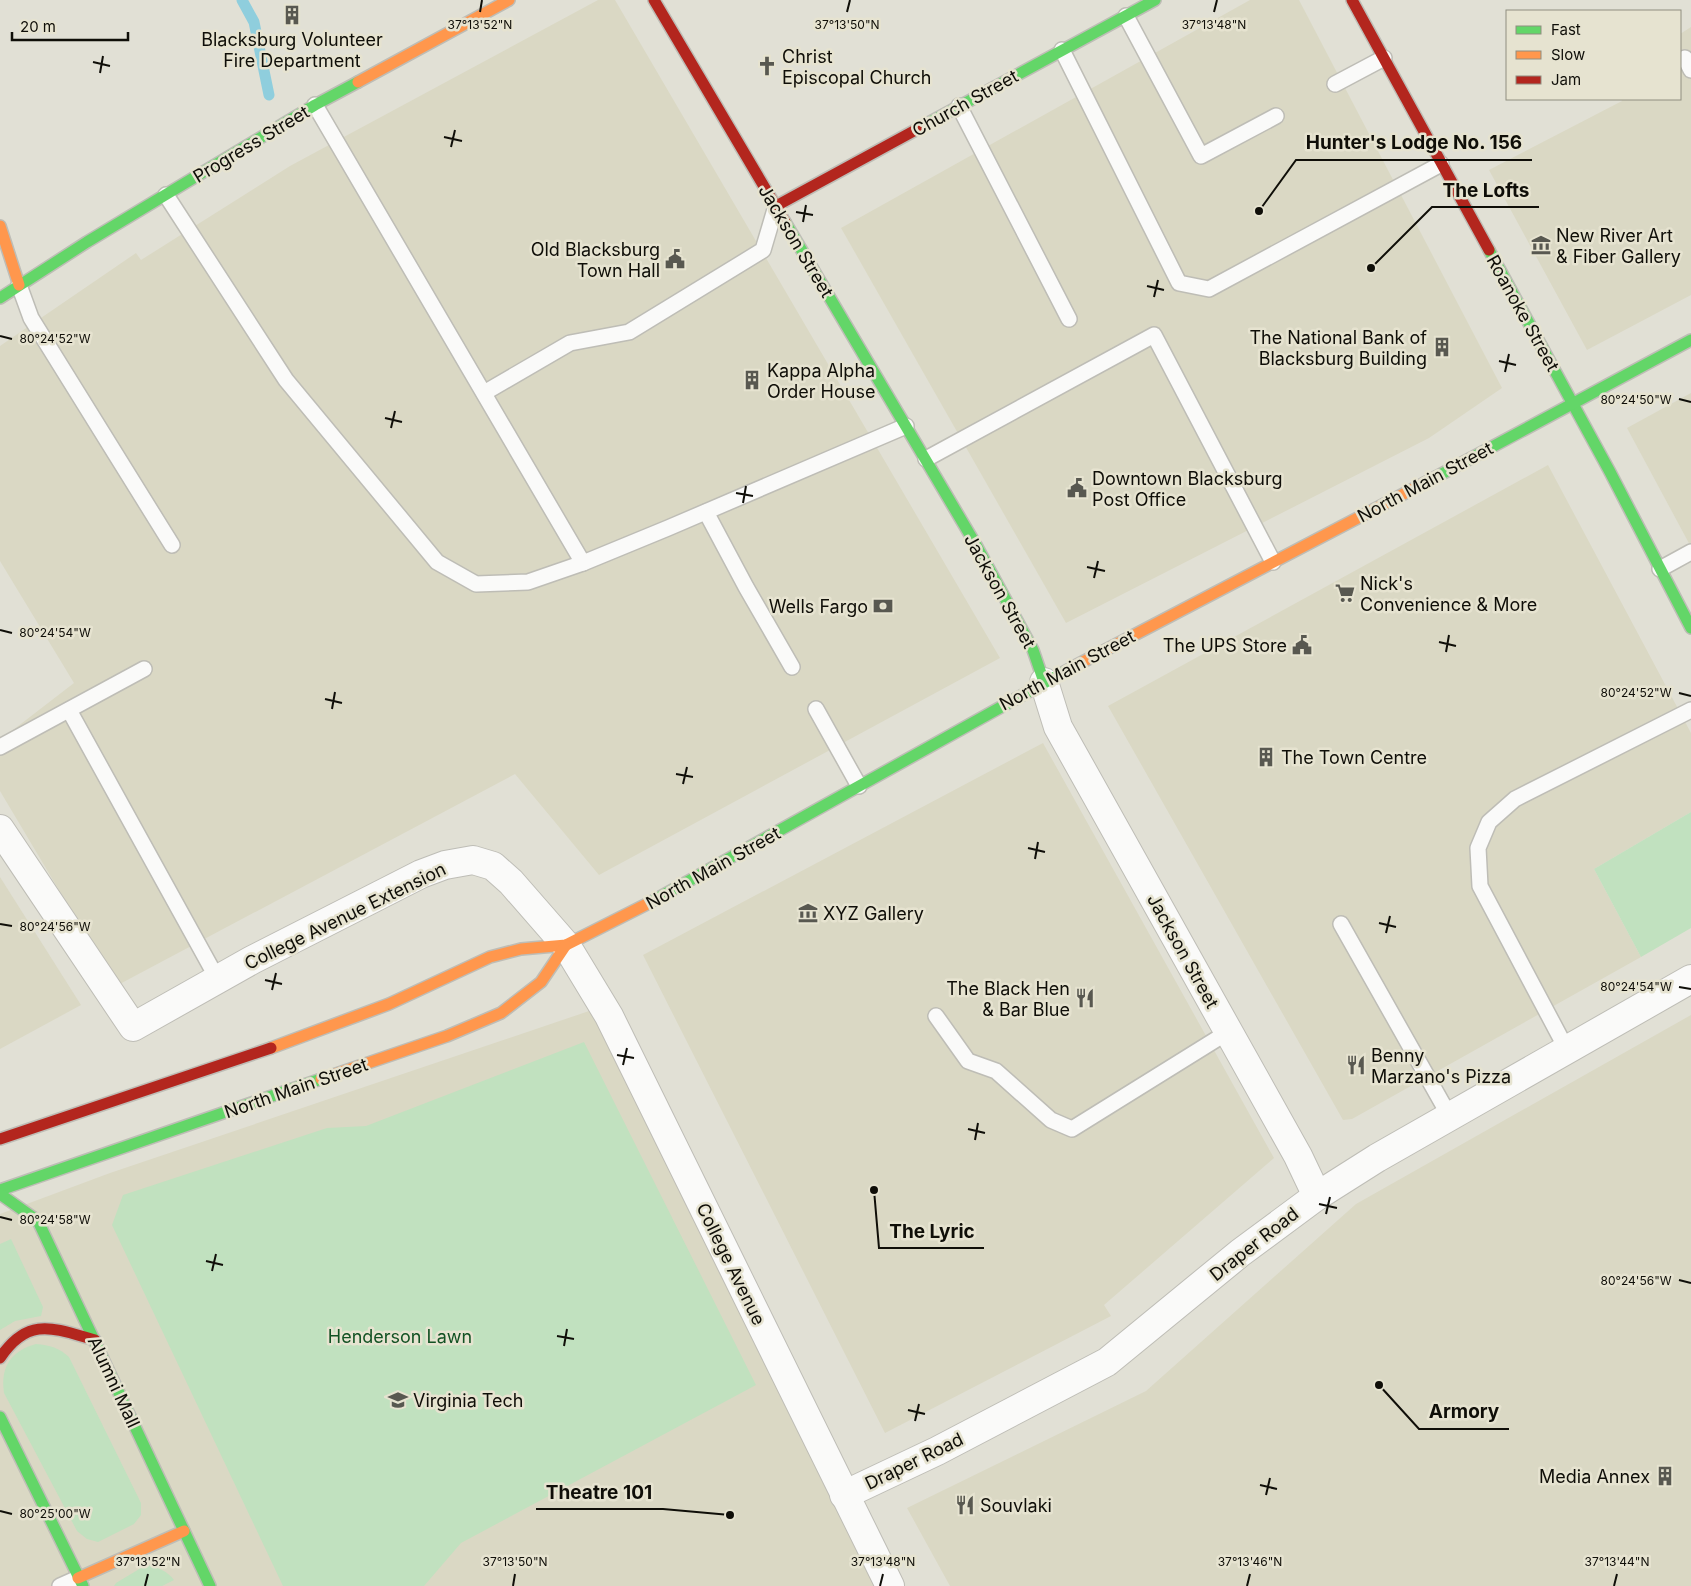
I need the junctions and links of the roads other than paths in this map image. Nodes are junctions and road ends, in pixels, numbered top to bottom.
1 (509, 0) edge
2 (654, 0) edge
3 (1155, 0) edge
4 (1352, 0) edge
5 (1126, 16) junction
6 (1062, 50) junction
7 (1384, 58) junction
8 (1335, 84) dead end
9 (315, 106) junction
10 (959, 106) junction
11 (1276, 116) dead end
12 (1441, 164) junction
13 (166, 195) junction
14 (776, 206) junction
15 (0, 226) edge
16 (20, 285) junction
17 (0, 298) edge
18 (1069, 319) dead end
19 (1691, 340) edge
20 (484, 393) junction
21 (1572, 404) junction
22 (906, 426) junction
23 (926, 459) junction
24 (706, 512) junction
25 (172, 545) dead end
26 (1691, 552) edge
27 (583, 562) junction
28 (1273, 562) junction
29 (1660, 569) junction
30 (1687, 609) edge
31 (1691, 628) edge
32 (792, 667) dead end
33 (144, 669) dead end
34 (1044, 682) junction
35 (816, 709) dead end
36 (69, 710) junction
37 (1691, 710) edge
38 (0, 747) edge
39 (859, 786) junction
40 (0, 829) edge
41 (1341, 924) dead end
42 (566, 945) junction
43 (1691, 978) edge
44 (218, 980) junction
45 (936, 1016) dead end
46 (1228, 1032) junction
47 (1567, 1050) junction
48 (1450, 1117) junction
49 (0, 1139) edge
50 (0, 1190) edge
51 (0, 1194) edge
52 (1317, 1196) junction
53 (94, 1340) junction
54 (0, 1358) edge
55 (0, 1417) edge
56 (844, 1494) junction
57 (184, 1531) junction
58 (81, 1582) edge
59 (60, 1586) edge
60 (210, 1586) edge
61 (890, 1586) edge

1 - 9 street, Progress Street
2 - 14 street, Jackson Street
3 - 5 street, Church Street
4 - 7 street, Roanoke Street
5 - 6 street, Church Street
5 - 11 lane
6 - 10 street, Church Street
6 - 12 lane
7 - 8 lane
7 - 12 street, Roanoke Street
9 - 13 street, Progress Street
9 - 20 lane
10 - 14 street, Church Street
10 - 18 lane
12 - 21 street, Roanoke Street
13 - 16 street, Progress Street
13 - 27 lane
14 - 20 lane
14 - 22 street, Jackson Street
15 - 16 street
16 - 17 street, Progress Street
16 - 25 lane
19 - 21 street, North Main Street
20 - 27 lane
21 - 28 street, North Main Street
21 - 29 street, Roanoke Street
22 - 23 street, Jackson Street
22 - 24 lane
23 - 28 lane
23 - 34 street, Jackson Street
24 - 27 lane
24 - 32 lane
26 - 29 lane
28 - 34 street, North Main Street
29 - 30 street, Roanoke Street
30 - 31 street, Roanoke Street
33 - 36 lane
34 - 39 street, North Main Street
34 - 46 street, Jackson Street
35 - 39 lane
36 - 38 lane
36 - 44 lane
37 - 47 lane
39 - 42 street, North Main Street
40 - 44 street, College Avenue Extension
41 - 48 lane
42 - 44 street, College Avenue Extension
42 - 49 street, North Main Street
42 - 50 street, North Main Street
42 - 56 street, College Avenue
43 - 47 street, Draper Road
45 - 46 lane
46 - 52 street, Jackson Street
47 - 48 street, Draper Road
48 - 52 street, Draper Road
51 - 53 street, Alumni Mall
52 - 56 street, Draper Road
53 - 54 street
53 - 57 street, Alumni Mall
55 - 58 street
56 - 61 street, College Avenue
57 - 58 street
57 - 60 street, Alumni Mall
58 - 59 lane

